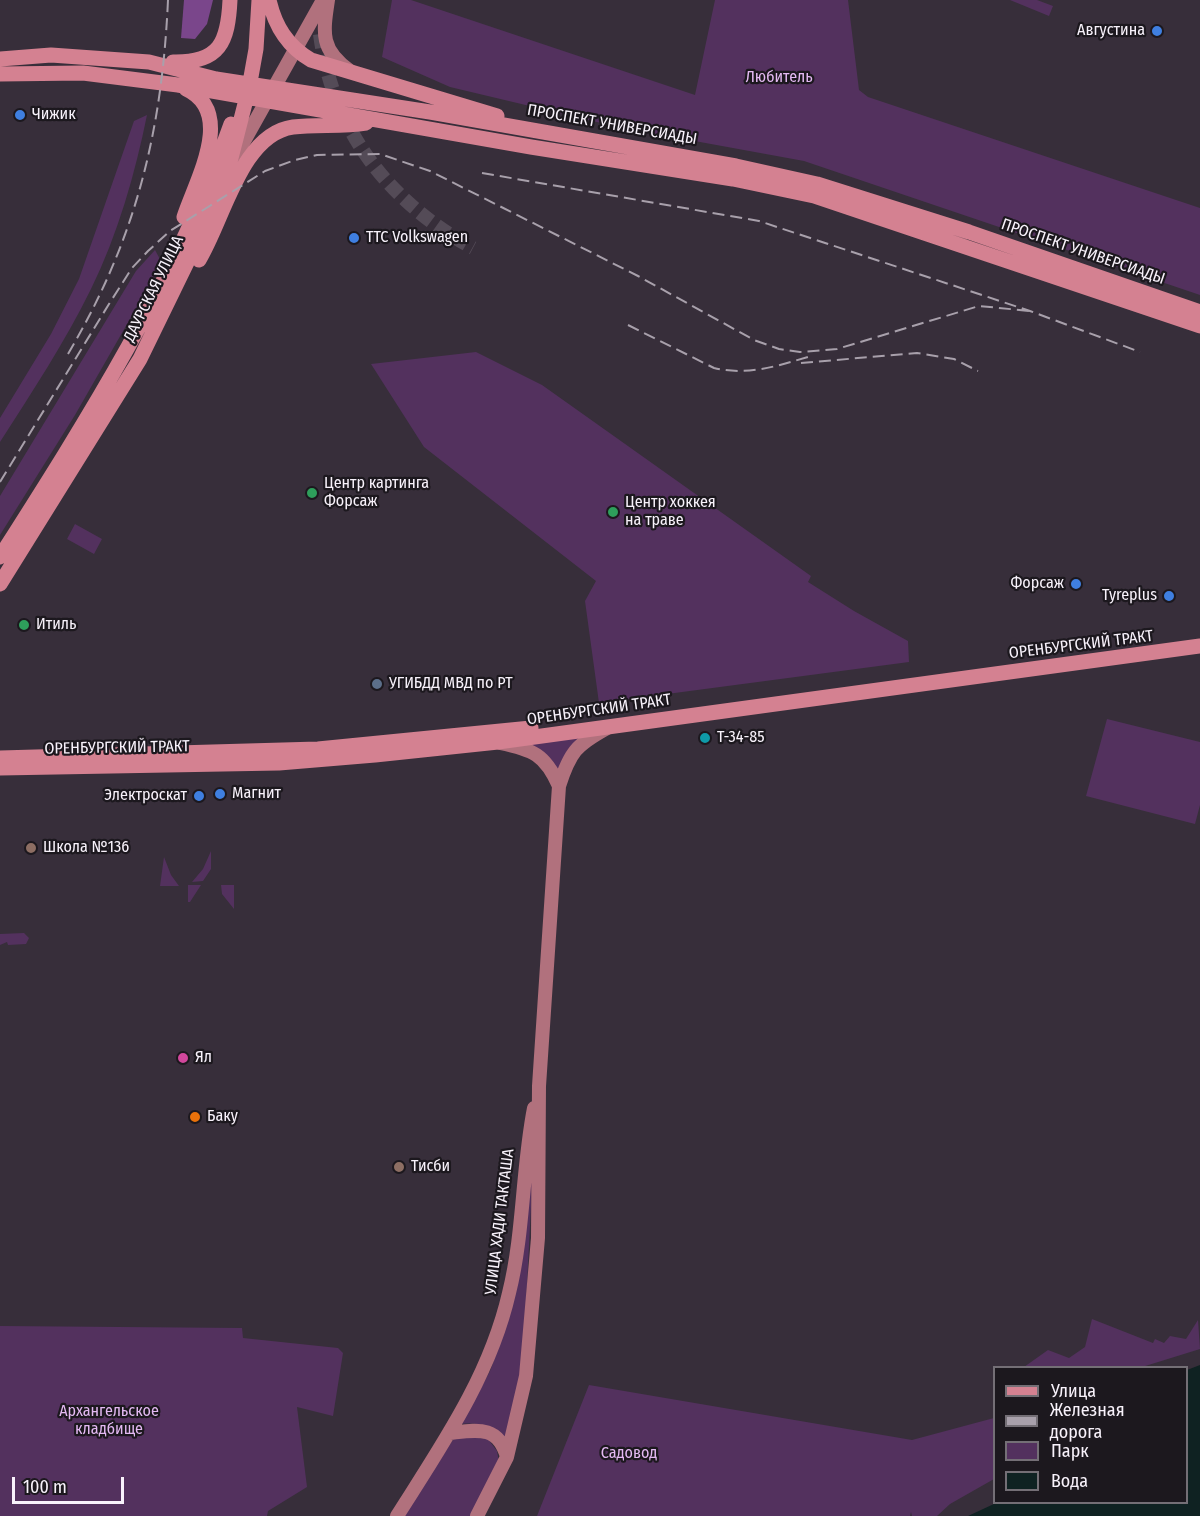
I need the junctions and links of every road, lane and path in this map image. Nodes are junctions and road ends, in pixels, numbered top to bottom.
1 (230, 0) edge
2 (249, 0) edge
3 (259, 0) edge
4 (269, 0) edge
5 (325, 0) edge
6 (296, 50) junction
7 (0, 58) edge
8 (149, 62) junction
9 (0, 74) edge
10 (357, 76) junction
11 (178, 85) junction
12 (215, 85) junction
13 (288, 98) junction
14 (387, 121) junction
15 (542, 131) junction
16 (230, 166) junction
17 (156, 310) junction
18 (1200, 312) edge
19 (1200, 326) edge
20 (92, 425) junction
21 (0, 557) edge
22 (0, 584) edge
23 (1200, 638) edge
24 (1200, 646) edge
25 (609, 727) junction
26 (498, 742) junction
27 (0, 758) edge
28 (0, 768) edge
29 (559, 786) junction
30 (538, 1086) junction
31 (450, 1433) junction
32 (507, 1457) junction
33 (398, 1516) edge
34 (477, 1516) edge

1 - 8 main road
2 - 17 main road
3 - 16 main road
4 - 6 main road
5 - 6 street, ДАУРСКАЯ УЛИЦА
5 - 10 street
6 - 10 main road
6 - 16 street, ДАУРСКАЯ УЛИЦА
7 - 8 main road, ПРОСПЕКТ УНИВЕРСИАДЫ
8 - 12 main road, ПРОСПЕКТ УНИВЕРСИАДЫ
9 - 11 main road, ПРОСПЕКТ УНИВЕРСИАДЫ
10 - 15 main road
11 - 12 main road, ПРОСПЕКТ УНИВЕРСИАДЫ
11 - 17 main road
12 - 13 main road, ПРОСПЕКТ УНИВЕРСИАДЫ
13 - 14 main road, ПРОСПЕКТ УНИВЕРСИАДЫ
13 - 15 main road, ПРОСПЕКТ УНИВЕРСИАДЫ
14 - 17 main road
14 - 19 main road, ПРОСПЕКТ УНИВЕРСИАДЫ
15 - 18 main road, ПРОСПЕКТ УНИВЕРСИАДЫ
16 - 17 main road, ДАУРСКАЯ УЛИЦА
17 - 20 main road, ДАУРСКАЯ УЛИЦА
20 - 21 main road, ДАУРСКАЯ УЛИЦА
20 - 22 main road, ДАУРСКАЯ УЛИЦА
23 - 27 main road, ОРЕНБУРГСКИЙ ТРАКТ
24 - 25 main road, ОРЕНБУРГСКИЙ ТРАКТ
25 - 26 main road, ОРЕНБУРГСКИЙ ТРАКТ
25 - 29 street, УЛИЦА ХАДИ ТАКТАША
26 - 28 main road, ОРЕНБУРГСКИЙ ТРАКТ
26 - 29 street
29 - 30 street, УЛИЦА ХАДИ ТАКТАША
30 - 31 street, УЛИЦА ХАДИ ТАКТАША
30 - 32 street, УЛИЦА ХАДИ ТАКТАША
31 - 32 street
31 - 33 street, УЛИЦА ХАДИ ТАКТАША
32 - 34 street, УЛИЦА ХАДИ ТАКТАША

